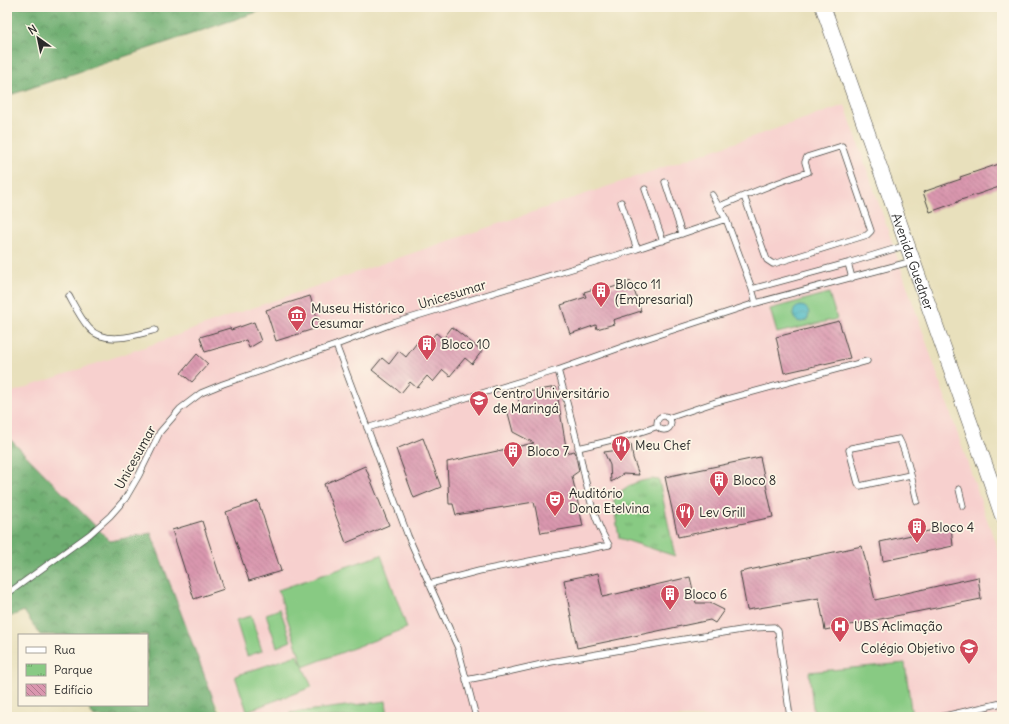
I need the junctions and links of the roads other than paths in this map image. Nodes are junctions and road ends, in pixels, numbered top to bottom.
1 (823, 7) edge
2 (665, 182) dead end
3 (645, 188) dead end
4 (712, 195) dead end
5 (744, 196) junction
6 (621, 202) dead end
7 (720, 206) junction
8 (726, 219) junction
9 (682, 234) junction
10 (663, 241) junction
11 (908, 245) junction
12 (637, 249) junction
13 (913, 261) junction
14 (848, 263) junction
15 (852, 278) junction
16 (752, 289) junction
17 (69, 296) dead end
18 (756, 303) junction
19 (155, 330) dead end
20 (336, 345) junction
21 (867, 361) dead end
22 (558, 370) junction
23 (668, 418) junction
24 (658, 426) junction
25 (367, 428) junction
26 (578, 448) junction
27 (910, 475) junction
28 (959, 489) dead end
29 (917, 501) dead end
30 (963, 506) dead end
31 (1002, 516) edge
32 (429, 584) junction
33 (7, 594) edge
34 (466, 680) junction
35 (1002, 702) edge
36 (476, 717) edge
37 (790, 717) edge
38 (940, 717) edge

1 - 11 street, Avenida Guedner
2 - 9 lane
3 - 10 lane
4 - 7 lane
5 - 5 lane
5 - 7 lane
6 - 12 lane
7 - 8 lane
8 - 9 lane, Unicesumar
8 - 16 lane
9 - 10 lane, Unicesumar
10 - 12 lane, Unicesumar
11 - 13 street, Avenida Guedner
11 - 14 lane
12 - 20 lane, Unicesumar
13 - 15 lane
13 - 31 street, Avenida Guedner
14 - 15 lane
14 - 16 lane
15 - 18 lane
16 - 18 lane
17 - 19 lane
18 - 22 lane
20 - 25 lane
20 - 33 lane, Unicesumar
21 - 23 lane
22 - 25 lane
22 - 26 lane
23 - 24 lane
23 - 24 lane
24 - 26 lane
25 - 32 lane
26 - 32 lane
27 - 27 lane
27 - 29 lane
28 - 30 lane
32 - 34 lane
34 - 36 lane
34 - 37 lane
35 - 38 lane

